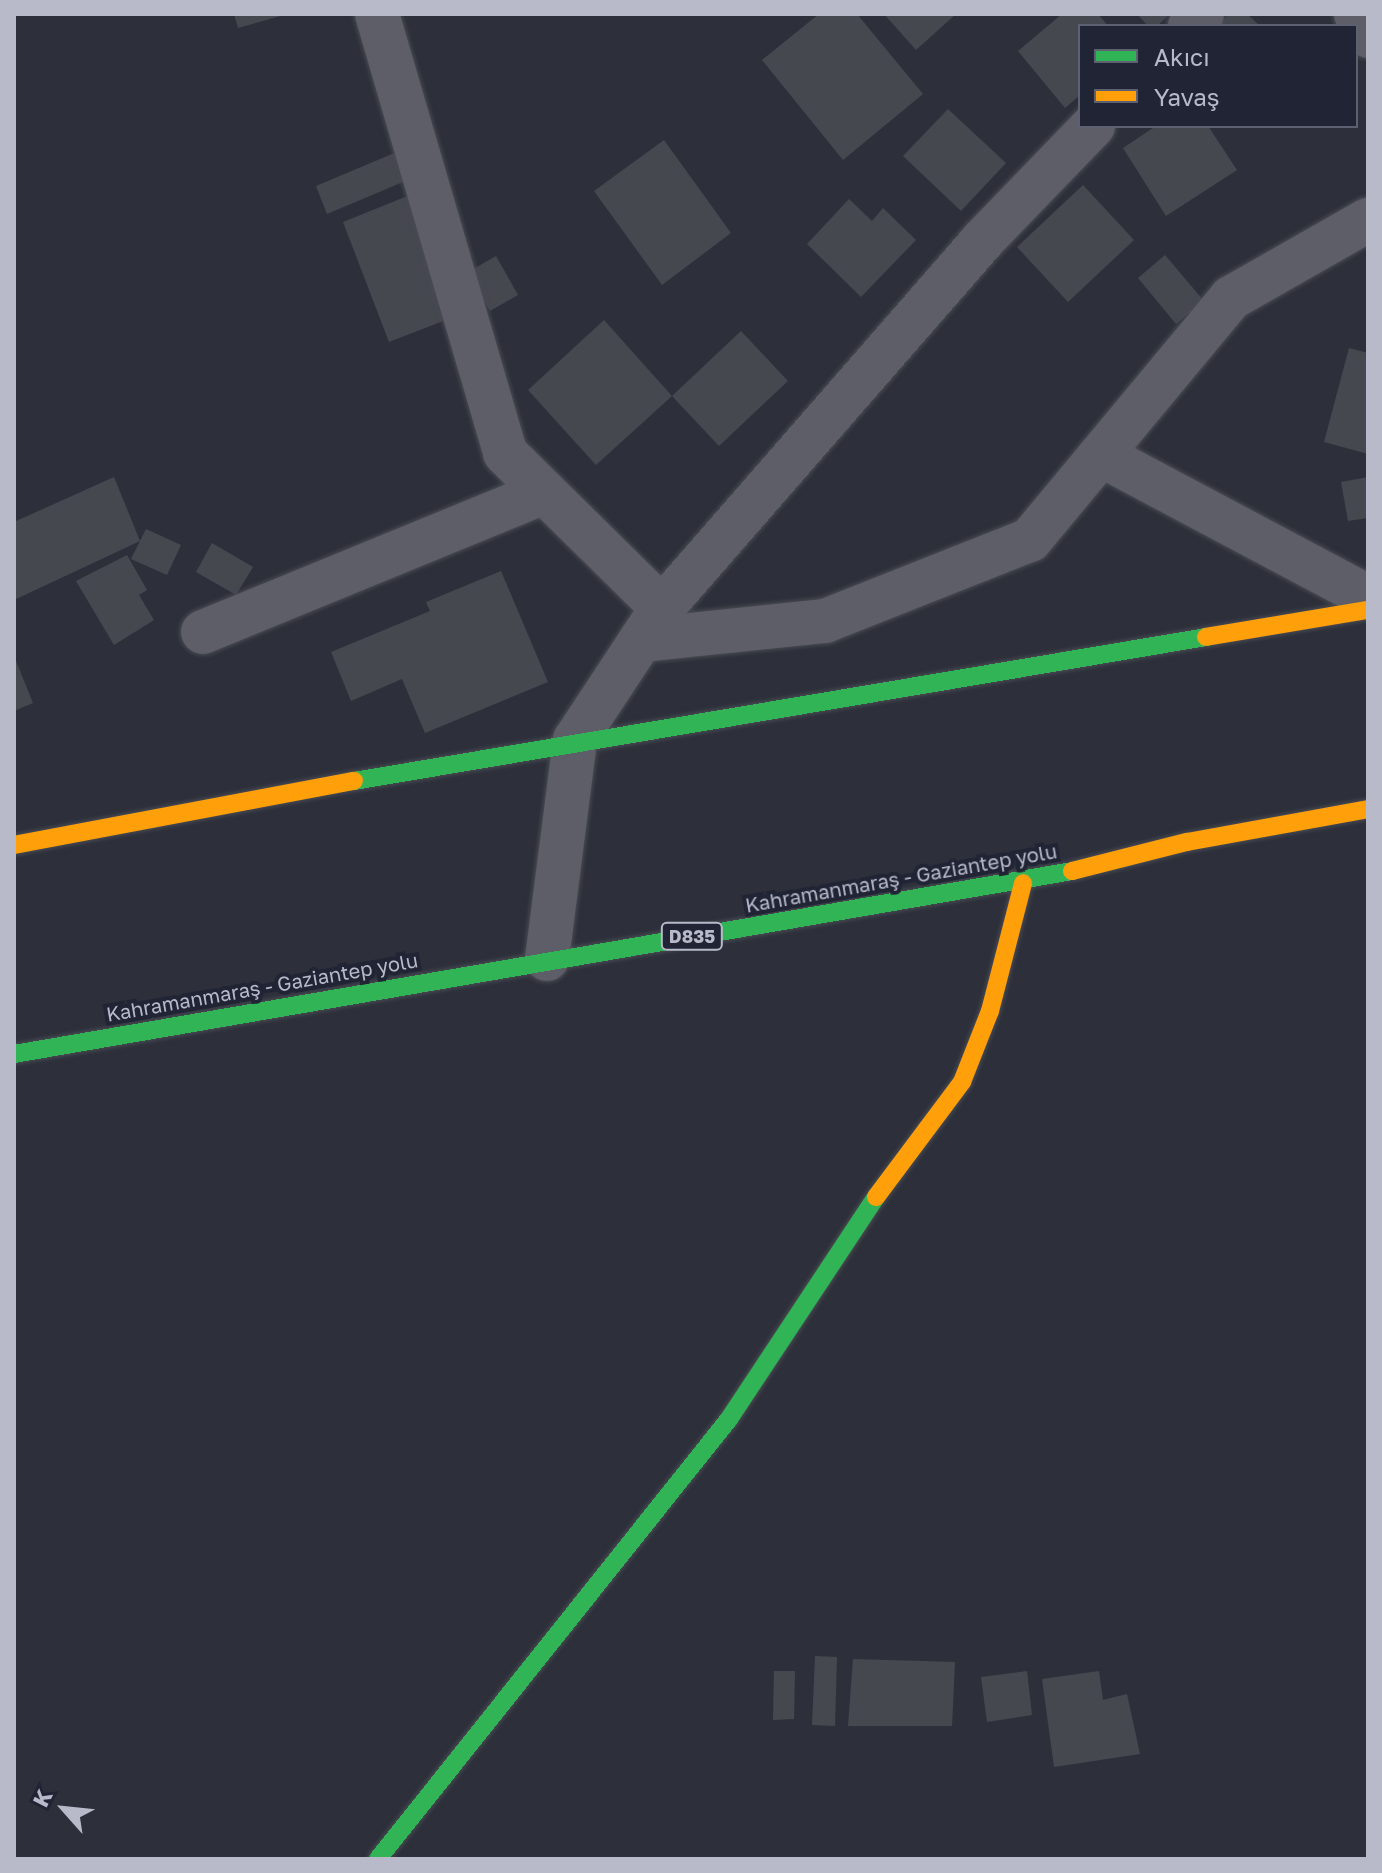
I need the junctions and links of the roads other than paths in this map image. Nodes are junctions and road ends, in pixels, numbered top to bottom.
1 (377, 14) edge
2 (1356, 14) edge
3 (1368, 36) edge
4 (1091, 128) edge
5 (1368, 220) edge
6 (1101, 455) junction
7 (544, 492) junction
8 (1368, 597) edge
9 (1368, 610) edge
10 (651, 624) junction
11 (203, 632) dead end
12 (575, 740) junction
13 (1368, 809) edge
14 (14, 845) edge
15 (1023, 883) junction
16 (547, 959) junction
17 (14, 1054) edge
18 (378, 1859) edge

1 - 7 street
2 - 3 street
4 - 10 street
5 - 6 street
6 - 8 street
6 - 10 street
7 - 10 street
7 - 11 street
9 - 12 main road
10 - 12 street
12 - 14 main road
12 - 16 street
13 - 15 main road, Kahramanmaraş - Gaziantep yolu / D835
15 - 16 main road, Kahramanmaraş - Gaziantep yolu / D835
15 - 18 main road
16 - 17 main road, Kahramanmaraş - Gaziantep yolu / D835

